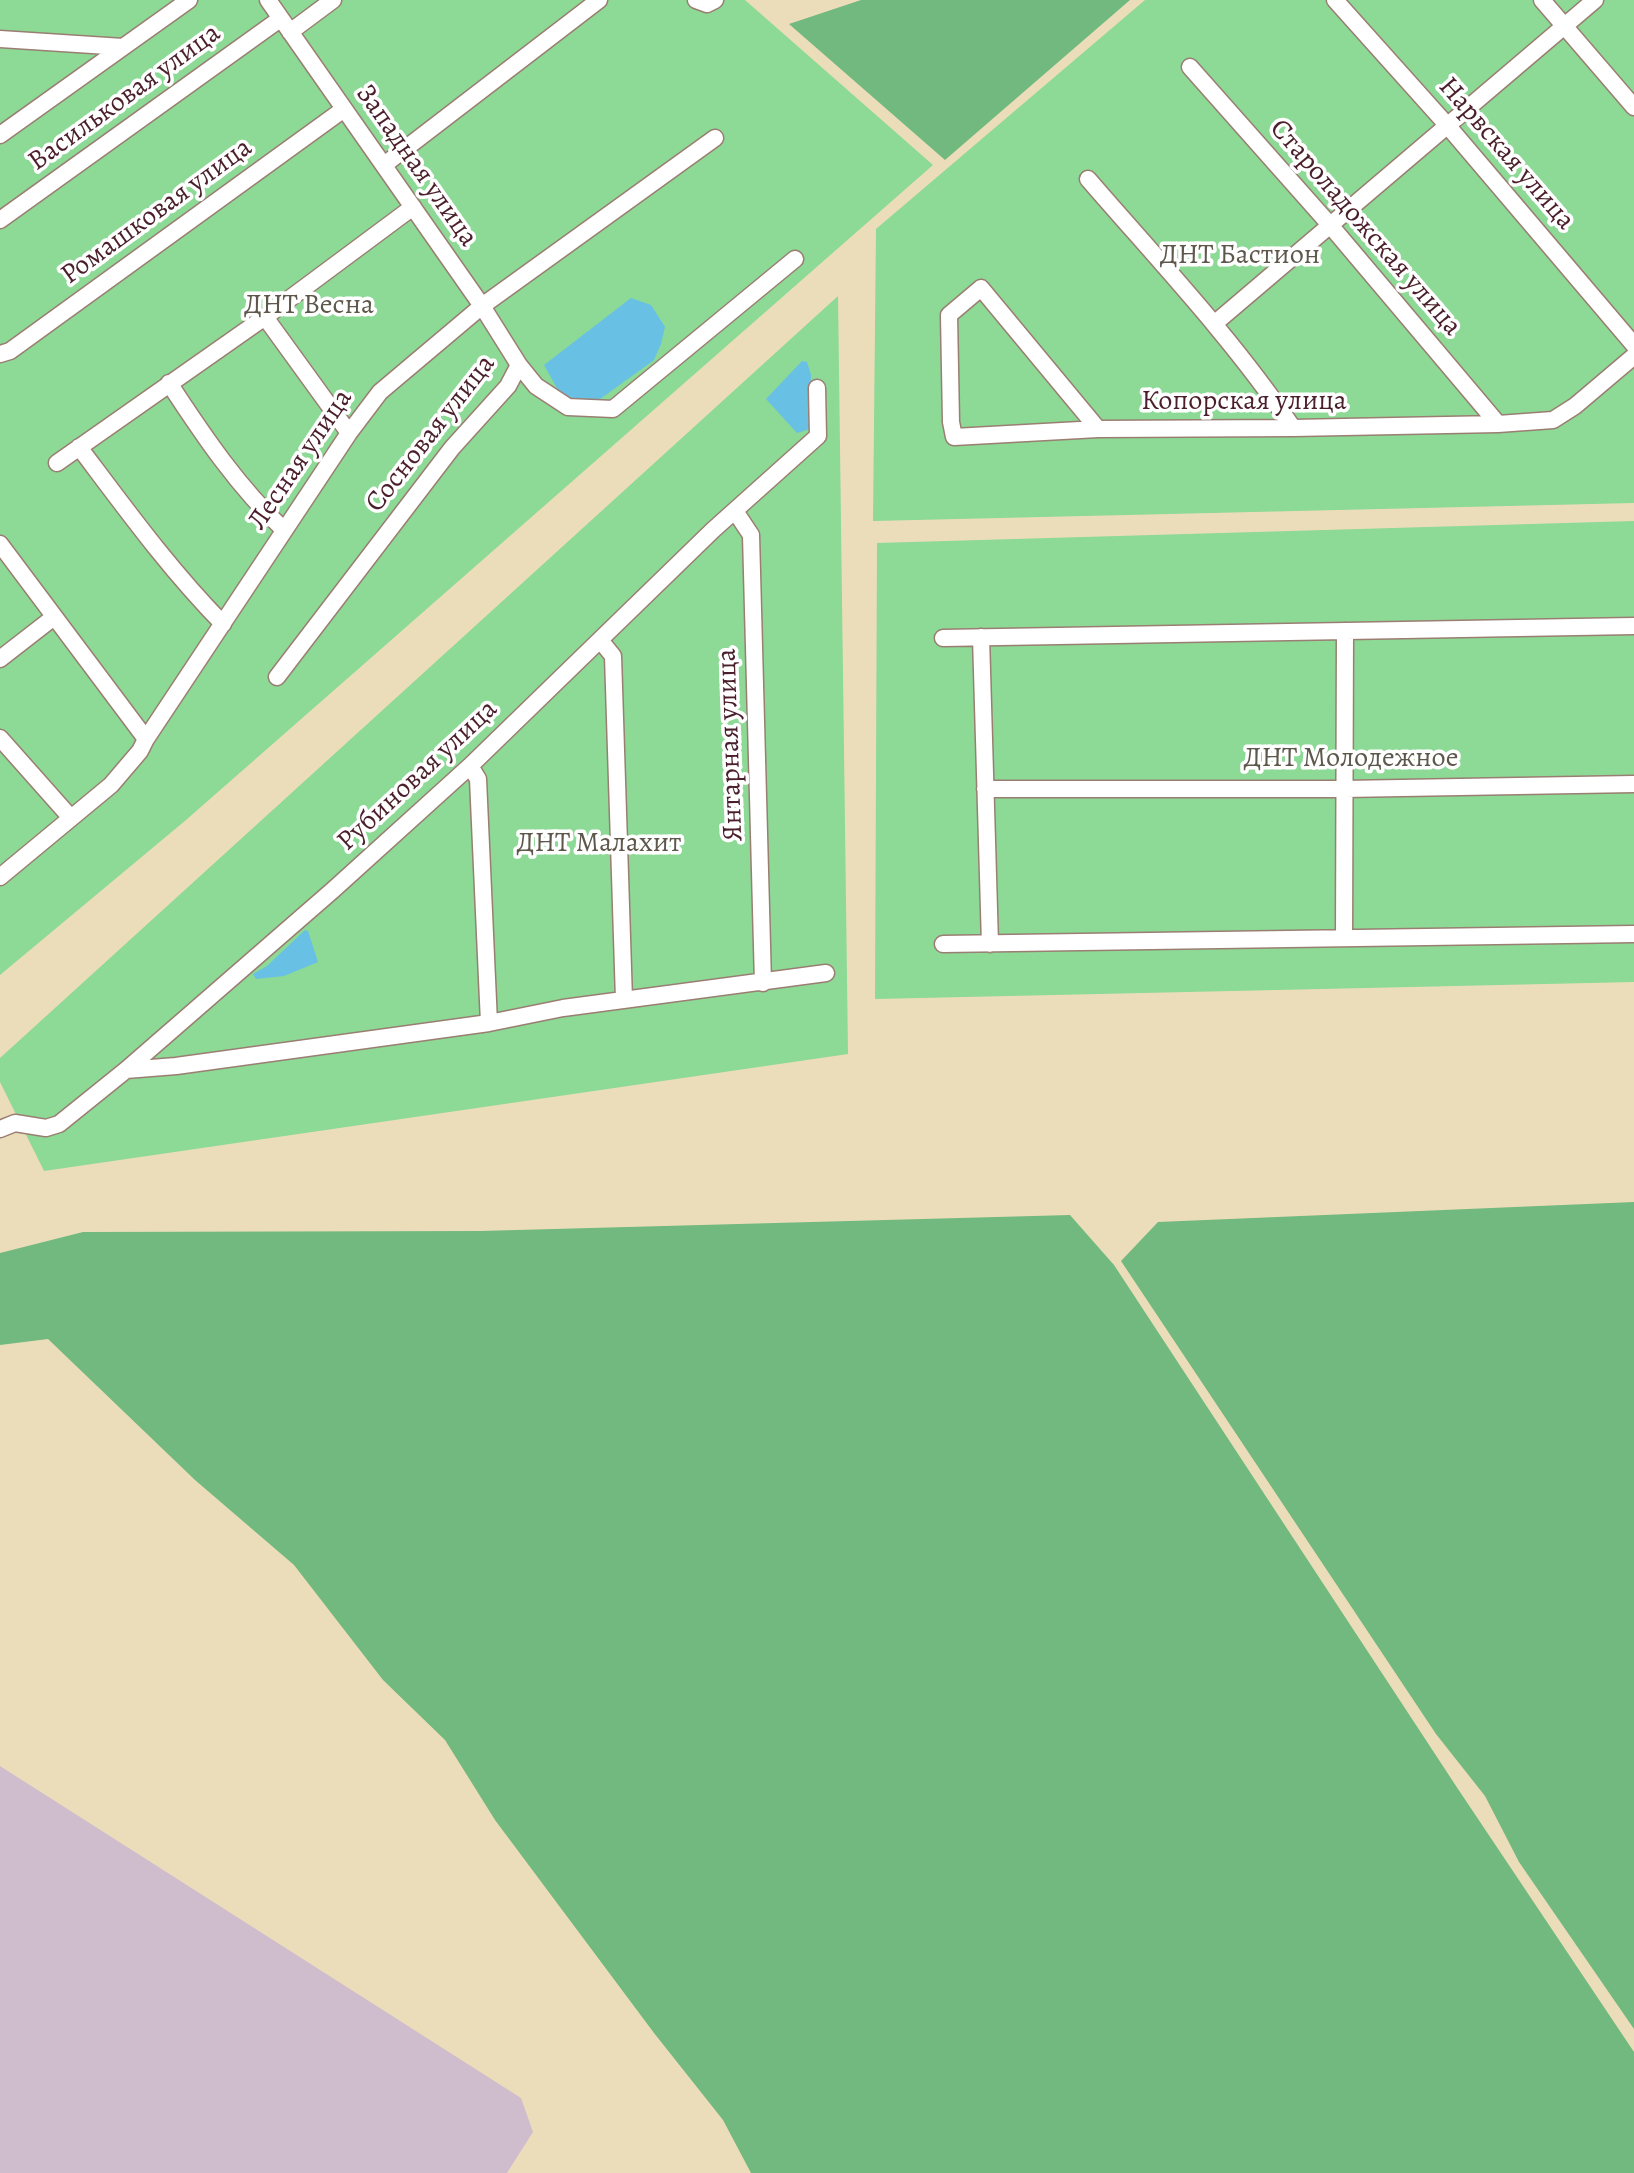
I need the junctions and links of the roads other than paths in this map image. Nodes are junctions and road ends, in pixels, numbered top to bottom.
1 (189, 0) edge
2 (268, 0) edge
3 (333, 0) edge
4 (599, 0) edge
5 (696, 0) edge
6 (715, 0) edge
7 (1335, 0) edge
8 (1542, 0) edge
9 (1595, 0) edge
10 (285, 25) junction
11 (1565, 27) junction
12 (0, 39) edge
13 (123, 47) junction
14 (1190, 67) dead end
15 (1634, 107) edge
16 (344, 109) junction
17 (1447, 125) junction
18 (0, 135) edge
19 (715, 138) dead end
20 (384, 166) junction
21 (1088, 179) dead end
22 (413, 207) junction
23 (0, 220) edge
24 (1331, 225) junction
25 (795, 259) dead end
26 (482, 306) junction
27 (265, 317) junction
28 (1214, 324) junction
29 (1634, 345) edge
30 (0, 354) edge
31 (1634, 356) edge
32 (519, 365) junction
33 (169, 383) junction
34 (817, 388) dead end
35 (1498, 424) junction
36 (1293, 428) junction
37 (1098, 429) junction
38 (349, 433) junction
39 (79, 447) junction
40 (57, 463) dead end
41 (735, 511) junction
42 (284, 530) junction
43 (0, 544) edge
44 (54, 617) junction
45 (223, 624) junction
46 (1634, 626) edge
47 (1345, 631) junction
48 (981, 637) junction
49 (943, 638) dead end
50 (600, 640) junction
51 (0, 659) edge
52 (277, 677) dead end
53 (0, 738) edge
54 (146, 738) junction
55 (470, 766) junction
56 (1634, 784) edge
57 (985, 789) junction
58 (1344, 789) junction
59 (71, 818) junction
60 (0, 877) edge
61 (1634, 933) edge
62 (1344, 938) junction
63 (990, 943) junction
64 (943, 944) dead end
65 (826, 973) dead end
66 (763, 983) junction
67 (624, 1000) junction
68 (489, 1023) junction
69 (126, 1070) junction
70 (0, 1129) edge

1 - 13 street
2 - 10 street, Западная улица
3 - 10 street, Васильковая улица
4 - 20 street
5 - 6 street
7 - 17 street, Нарвская улица
8 - 11 street
9 - 11 street
10 - 16 street, Западная улица
10 - 23 street, Васильковая улица
11 - 15 street
11 - 17 street
12 - 13 street
13 - 18 street
14 - 24 street, Староладожская улица
16 - 20 street, Западная улица
16 - 30 street, Ромашковая улица
17 - 24 street
17 - 29 street, Нарвская улица
19 - 26 street, Лесная улица
20 - 22 street, Западная улица
21 - 28 street
22 - 26 street, Западная улица
22 - 27 street
24 - 28 street
24 - 35 street, Староладожская улица
25 - 32 street, Сосновая улица
26 - 32 street, Западная улица
26 - 38 street, Лесная улица
27 - 33 street
27 - 38 street
28 - 36 street
31 - 35 street, Копорская улица
32 - 52 street, Сосновая улица
33 - 39 street
33 - 42 street
34 - 41 street, Рубиновая улица
35 - 36 street, Копорская улица
36 - 37 street, Копорская улица
37 - 37 street, Копорская улица
38 - 42 street, Лесная улица
39 - 40 street
39 - 45 street
41 - 50 street, Рубиновая улица
41 - 66 street, Янтарная улица
42 - 45 street, Лесная улица
43 - 44 street
44 - 51 street
44 - 54 street
45 - 54 street, Лесная улица
46 - 47 street
47 - 48 street
47 - 58 street
48 - 49 street
48 - 57 street
50 - 55 street, Рубиновая улица
50 - 67 street
53 - 59 street
54 - 59 street, Лесная улица
55 - 68 street
55 - 69 street, Рубиновая улица
56 - 58 street
57 - 58 street
57 - 63 street
58 - 62 street
59 - 60 street, Лесная улица
61 - 62 street
62 - 63 street
63 - 64 street
65 - 66 street
66 - 67 street
67 - 68 street
68 - 69 street
69 - 70 street, Рубиновая улица

